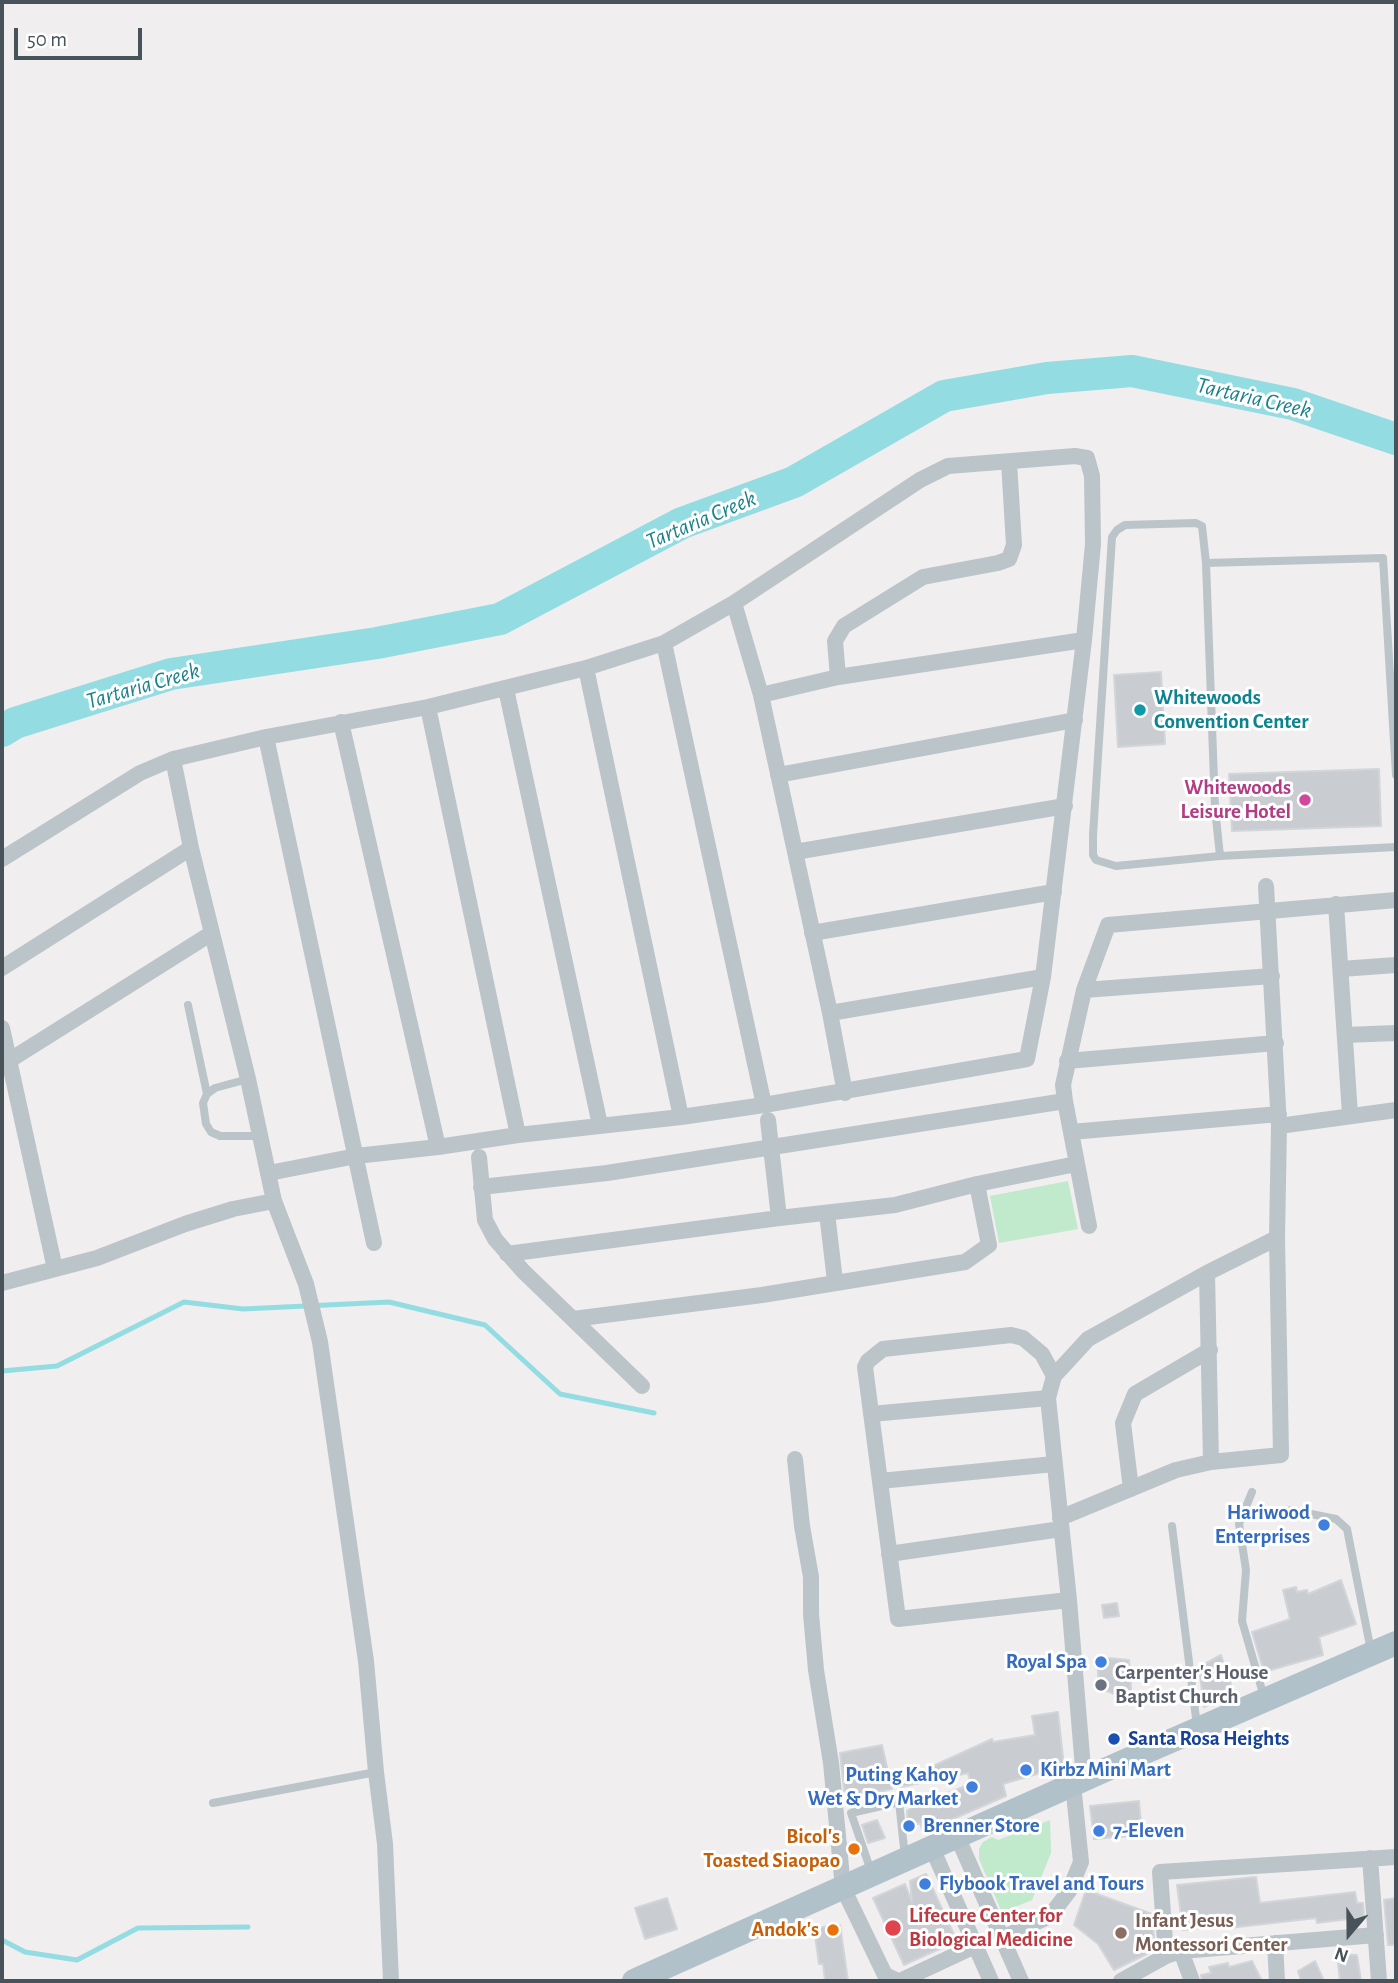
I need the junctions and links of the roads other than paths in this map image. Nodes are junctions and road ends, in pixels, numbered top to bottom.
1 (1009, 463) junction
2 (1206, 563) junction
3 (734, 603) junction
4 (1084, 640) junction
5 (664, 643) junction
6 (586, 668) junction
7 (838, 677) junction
8 (506, 689) junction
9 (761, 695) junction
10 (428, 707) junction
11 (1076, 720) junction
12 (341, 722) junction
13 (266, 737) junction
14 (173, 759) junction
15 (778, 775) junction
16 (1396, 775) edge
17 (1065, 806) junction
18 (1396, 847) edge
19 (191, 848) junction
20 (795, 852) junction
21 (1220, 856) junction
22 (2, 859) edge
23 (1266, 886) dead end
24 (1054, 892) junction
25 (1396, 900) edge
26 (1336, 904) junction
27 (1268, 911) junction
28 (212, 933) junction
29 (812, 933) junction
30 (1396, 965) edge
31 (2, 968) edge
32 (1341, 969) junction
33 (1043, 976) junction
34 (1272, 976) junction
35 (1084, 990) junction
36 (188, 1005) dead end
37 (830, 1013) junction
38 (2, 1028) edge
39 (1396, 1033) edge
40 (1345, 1035) junction
41 (1276, 1043) junction
42 (9, 1060) junction
43 (1067, 1061) junction
44 (248, 1079) junction
45 (845, 1093) junction
46 (207, 1094) junction
47 (1065, 1101) junction
48 (1396, 1110) edge
49 (766, 1112) junction
50 (1350, 1115) junction
51 (681, 1117) junction
52 (1279, 1120) junction
53 (600, 1125) junction
54 (1072, 1132) junction
55 (518, 1135) junction
56 (260, 1136) junction
57 (438, 1147) junction
58 (771, 1148) junction
59 (356, 1156) junction
60 (479, 1157) dead end
61 (1076, 1164) junction
62 (269, 1173) junction
63 (977, 1184) junction
64 (481, 1187) junction
65 (274, 1201) junction
66 (827, 1213) junction
67 (779, 1218) junction
68 (1089, 1226) dead end
69 (1277, 1238) junction
70 (374, 1243) dead end
71 (507, 1254) junction
72 (55, 1269) junction
73 (1207, 1273) junction
74 (835, 1281) junction
75 (2, 1283) edge
76 (573, 1319) junction
77 (1210, 1350) junction
78 (1054, 1376) junction
79 (642, 1386) dead end
80 (1048, 1398) junction
81 (871, 1414) junction
82 (795, 1459) dead end
83 (1211, 1462) junction
84 (1054, 1464) junction
85 (880, 1481) junction
86 (1131, 1489) junction
87 (1252, 1492) dead end
88 (1291, 1510) dead end
89 (1060, 1523) junction
90 (1172, 1526) dead end
91 (889, 1554) junction
92 (1069, 1600) junction
93 (1396, 1643) edge
94 (1371, 1654) junction
95 (1265, 1700) junction
96 (1198, 1729) junction
97 (376, 1772) junction
98 (1078, 1782) junction
99 (213, 1803) dead end
100 (957, 1836) junction
101 (932, 1848) junction
102 (1396, 1857) edge
103 (1370, 1858) junction
104 (905, 1860) junction
105 (872, 1875) junction
106 (844, 1888) junction
107 (1376, 1936) junction
108 (1002, 1938) junction
109 (1275, 1943) junction
110 (975, 1946) junction
111 (1173, 1953) junction
112 (394, 1978) edge
113 (890, 1980) edge
114 (634, 1981) edge
115 (991, 1981) edge
116 (1021, 1981) edge
117 (1121, 1981) edge
118 (1192, 1981) edge
119 (1277, 1981) edge
120 (1379, 1981) edge

1 - 3 street
1 - 4 street
1 - 7 street
2 - 16 lane
2 - 21 lane
2 - 21 lane
3 - 5 street
3 - 9 street
4 - 7 street
4 - 11 street
5 - 6 street
5 - 49 street
6 - 8 street
6 - 51 street
7 - 9 street
8 - 10 street
8 - 53 street
9 - 15 street
10 - 12 street
10 - 55 street
11 - 15 street
11 - 17 street
12 - 13 street
12 - 57 street
13 - 14 street
13 - 59 street
14 - 19 street
14 - 22 street
15 - 20 street
17 - 20 street
17 - 24 street
18 - 21 lane
19 - 28 street
19 - 31 street
20 - 29 street
23 - 27 street
24 - 29 street
24 - 33 street
25 - 26 street
26 - 27 street
26 - 32 street
27 - 34 street
27 - 35 street
28 - 42 street
28 - 44 street
29 - 37 street
30 - 32 street
32 - 40 street
33 - 37 street
33 - 45 street
34 - 35 street
34 - 41 street
35 - 43 street
36 - 46 lane
37 - 45 street
38 - 42 street
39 - 40 street
40 - 50 street
41 - 43 street
41 - 52 street
42 - 72 street
43 - 47 street
44 - 46 lane
44 - 56 street
45 - 49 street
46 - 56 lane
47 - 54 street
47 - 58 street
48 - 50 street
49 - 51 street
49 - 58 street
50 - 52 street
51 - 53 street
52 - 54 street
52 - 69 street
53 - 55 street
54 - 61 street
55 - 57 street
56 - 62 street
57 - 59 street
58 - 64 street
58 - 67 street
59 - 62 street
59 - 70 street
60 - 64 street
61 - 63 street
61 - 68 street
62 - 65 street
63 - 66 street
63 - 74 street
64 - 71 street
65 - 72 street
65 - 97 street
66 - 67 street
66 - 74 street
67 - 71 street
69 - 73 street
69 - 83 street
71 - 76 street
72 - 75 street
73 - 77 street
73 - 78 street
74 - 76 street
76 - 79 street
77 - 83 street
77 - 86 street
78 - 80 street
78 - 81 street
80 - 81 street
80 - 84 street
81 - 85 street
82 - 106 street
83 - 86 street
84 - 85 street
84 - 89 street
85 - 91 street
86 - 89 street
87 - 95 lane
88 - 94 lane
89 - 91 street
89 - 92 street
90 - 96 lane
91 - 92 street
92 - 98 street
93 - 94 main road
94 - 95 main road
95 - 96 main road
96 - 98 main road
97 - 99 lane
97 - 112 street
98 - 100 main road
98 - 108 street
100 - 101 main road
100 - 108 street
101 - 104 main road
101 - 110 street
102 - 103 street
103 - 107 street
103 - 111 street
104 - 105 main road
104 - 105 lane
105 - 106 main road
106 - 113 street
106 - 114 main road
107 - 109 street
107 - 120 street
108 - 116 street
109 - 111 street
109 - 119 street
110 - 113 street
110 - 115 street
111 - 117 street
111 - 118 street

